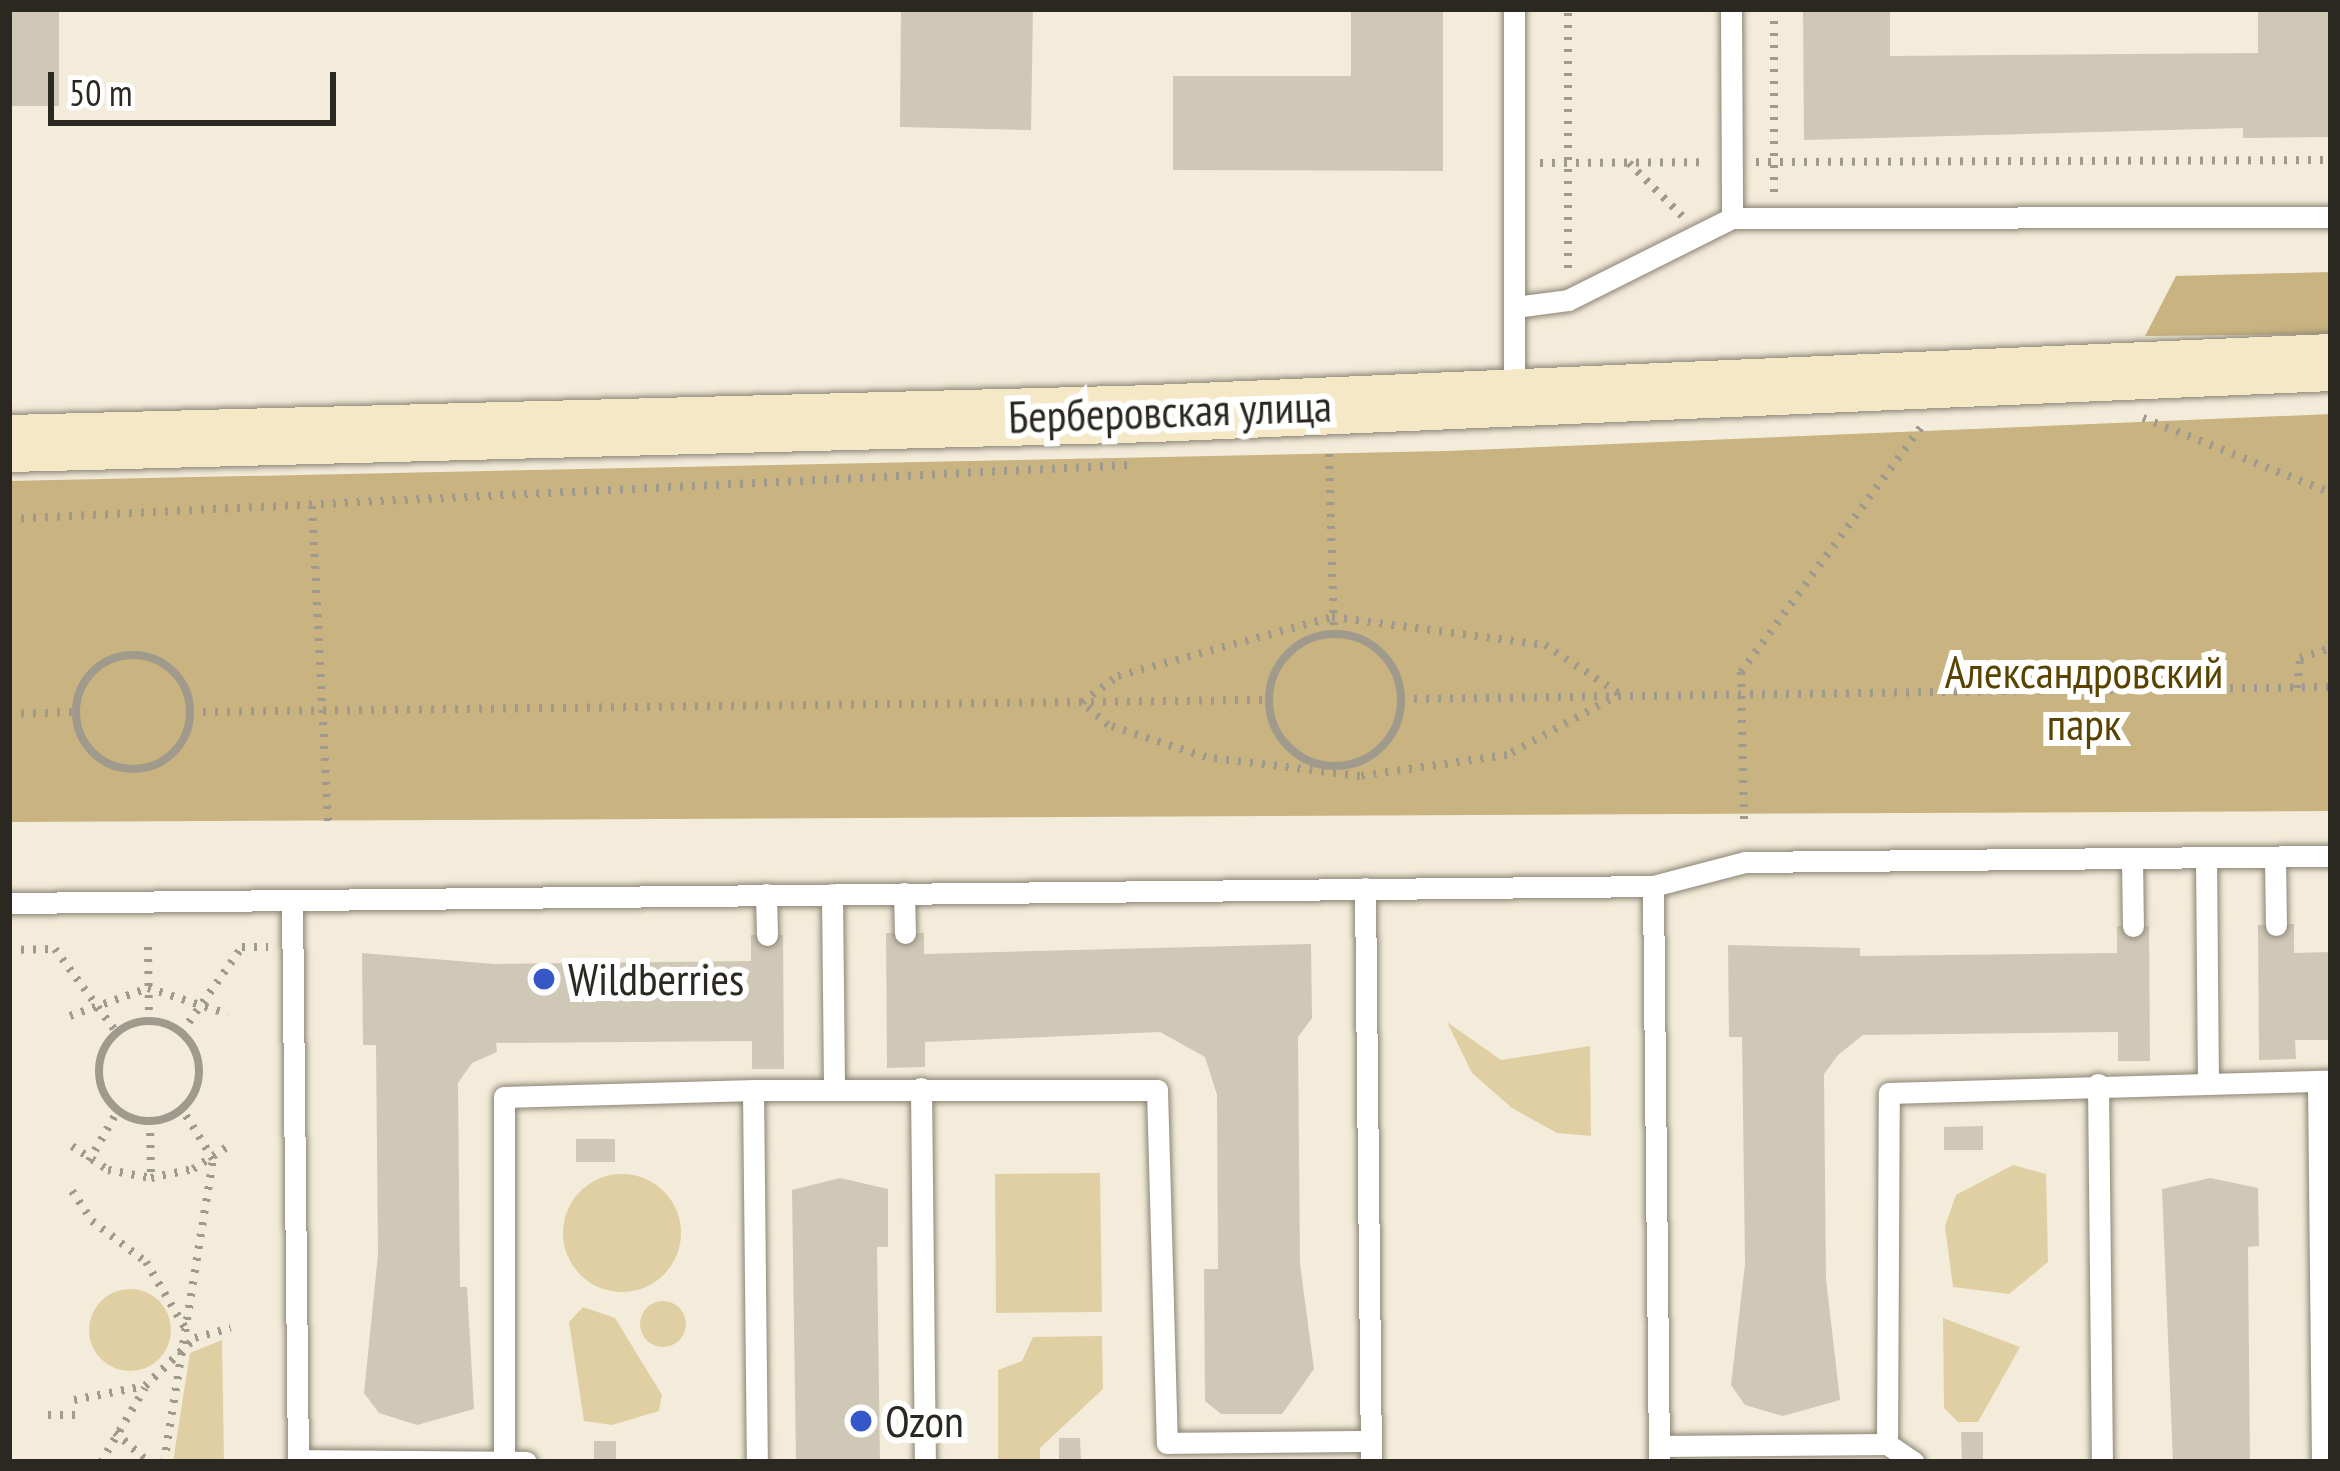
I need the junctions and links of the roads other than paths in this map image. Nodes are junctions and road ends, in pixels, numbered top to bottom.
1 (1514, 9) edge
2 (1731, 9) edge
3 (2331, 217) edge
4 (1732, 218) junction
5 (1515, 307) junction
6 (2331, 362) edge
7 (1514, 397) junction
8 (9, 443) edge
9 (2331, 856) edge
10 (2206, 857) junction
11 (2275, 857) junction
12 (2132, 858) junction
13 (1653, 886) junction
14 (1365, 888) junction
15 (904, 893) junction
16 (832, 894) junction
17 (766, 895) junction
18 (292, 900) junction
19 (9, 903) edge
20 (2276, 925) dead end
21 (2133, 926) dead end
22 (905, 933) dead end
23 (767, 935) dead end
24 (2324, 1081) edge
25 (2209, 1083) junction
26 (2098, 1084) junction
27 (921, 1088) junction
28 (834, 1089) junction
29 (753, 1090) junction
30 (1887, 1444) junction
31 (1371, 1451) edge
32 (1162, 1452) edge
33 (1659, 1454) edge
34 (515, 1460) edge
35 (298, 1461) edge
36 (757, 1462) edge
37 (925, 1462) edge
38 (1914, 1462) edge
39 (2102, 1462) edge
40 (2322, 1462) edge

1 - 5 lane
2 - 4 lane
3 - 4 lane
4 - 5 lane
5 - 7 lane
6 - 7 street, Берберовская улица
7 - 8 street, Берберовская улица
9 - 11 lane
10 - 11 lane
10 - 12 lane
10 - 25 lane
11 - 20 lane
12 - 13 lane
12 - 21 lane
13 - 14 lane
13 - 33 lane
14 - 15 lane
14 - 31 lane
15 - 16 lane
15 - 22 lane
16 - 17 lane
16 - 28 lane
17 - 18 lane
17 - 23 lane
18 - 19 lane
18 - 35 lane
24 - 25 lane
24 - 40 lane
25 - 26 lane
26 - 30 lane
26 - 39 lane
27 - 28 lane
27 - 32 lane
27 - 37 lane
28 - 29 lane
29 - 34 lane
29 - 36 lane
30 - 33 lane
30 - 38 lane
31 - 32 lane
34 - 35 lane

